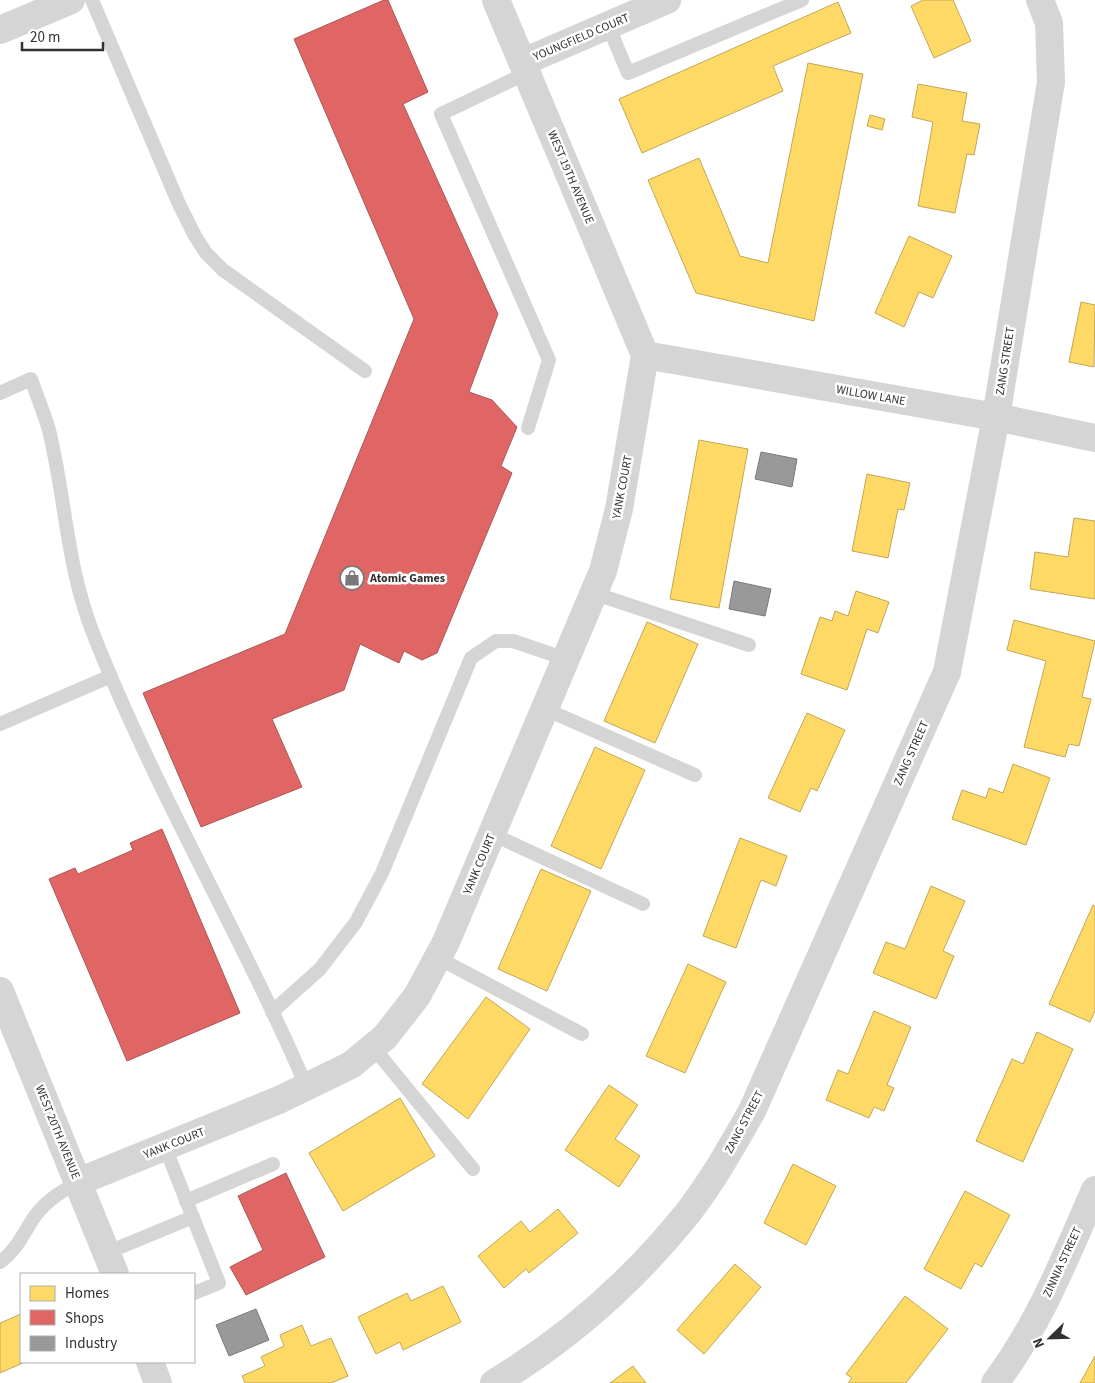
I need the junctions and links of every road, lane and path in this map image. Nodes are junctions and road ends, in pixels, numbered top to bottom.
1 (71, 0) edge
2 (92, 0) edge
3 (496, 0) edge
4 (667, 0) edge
5 (802, 0) edge
6 (1040, 0) edge
7 (608, 25) junction
8 (0, 30) edge
9 (525, 68) junction
10 (645, 355) junction
11 (365, 371) dead end
12 (0, 393) edge
13 (996, 417) junction
14 (528, 428) dead end
15 (1095, 438) edge
16 (594, 593) junction
17 (749, 644) dead end
18 (566, 659) junction
19 (111, 676) junction
20 (545, 709) junction
21 (0, 724) edge
22 (695, 775) dead end
23 (492, 834) junction
24 (643, 904) dead end
25 (438, 958) junction
26 (0, 991) edge
27 (272, 1012) junction
28 (582, 1034) dead end
29 (373, 1047) junction
30 (306, 1088) junction
31 (165, 1147) junction
32 (273, 1164) dead end
33 (473, 1169) dead end
34 (78, 1182) junction
35 (1095, 1190) edge
36 (186, 1201) junction
37 (193, 1217) junction
38 (0, 1262) edge
39 (111, 1264) edge
40 (195, 1293) edge
41 (150, 1363) edge
42 (158, 1383) edge
43 (494, 1383) edge
44 (995, 1383) edge

1 - 8 street
2 - 11 lane
3 - 9 street, WEST 19TH AVENUE
4 - 7 street, YOUNGFIELD COURT
5 - 7 lane
6 - 13 street, ZANG STREET
7 - 9 street, YOUNGFIELD COURT
9 - 10 street, WEST 19TH AVENUE
9 - 14 lane
10 - 13 street, WILLOW LANE
10 - 16 street, YANK COURT
12 - 19 lane
13 - 15 street, WILLOW LANE
13 - 43 street, ZANG STREET
16 - 17 lane
16 - 18 street, YANK COURT
18 - 20 street, YANK COURT
18 - 27 lane
19 - 21 lane
19 - 27 lane
20 - 22 lane
20 - 23 street, YANK COURT
23 - 24 lane
23 - 25 street, YANK COURT
25 - 28 lane
25 - 29 street, YANK COURT
26 - 34 street, WEST 20TH AVENUE
27 - 30 lane
29 - 30 street, YANK COURT
29 - 33 lane
30 - 31 street, YANK COURT
31 - 34 street, YANK COURT
31 - 36 lane
32 - 36 lane
34 - 38 lane
34 - 39 street, WEST 20TH AVENUE
35 - 44 street, ZINNIA STREET
36 - 37 lane
37 - 39 lane
37 - 40 lane
41 - 42 street

